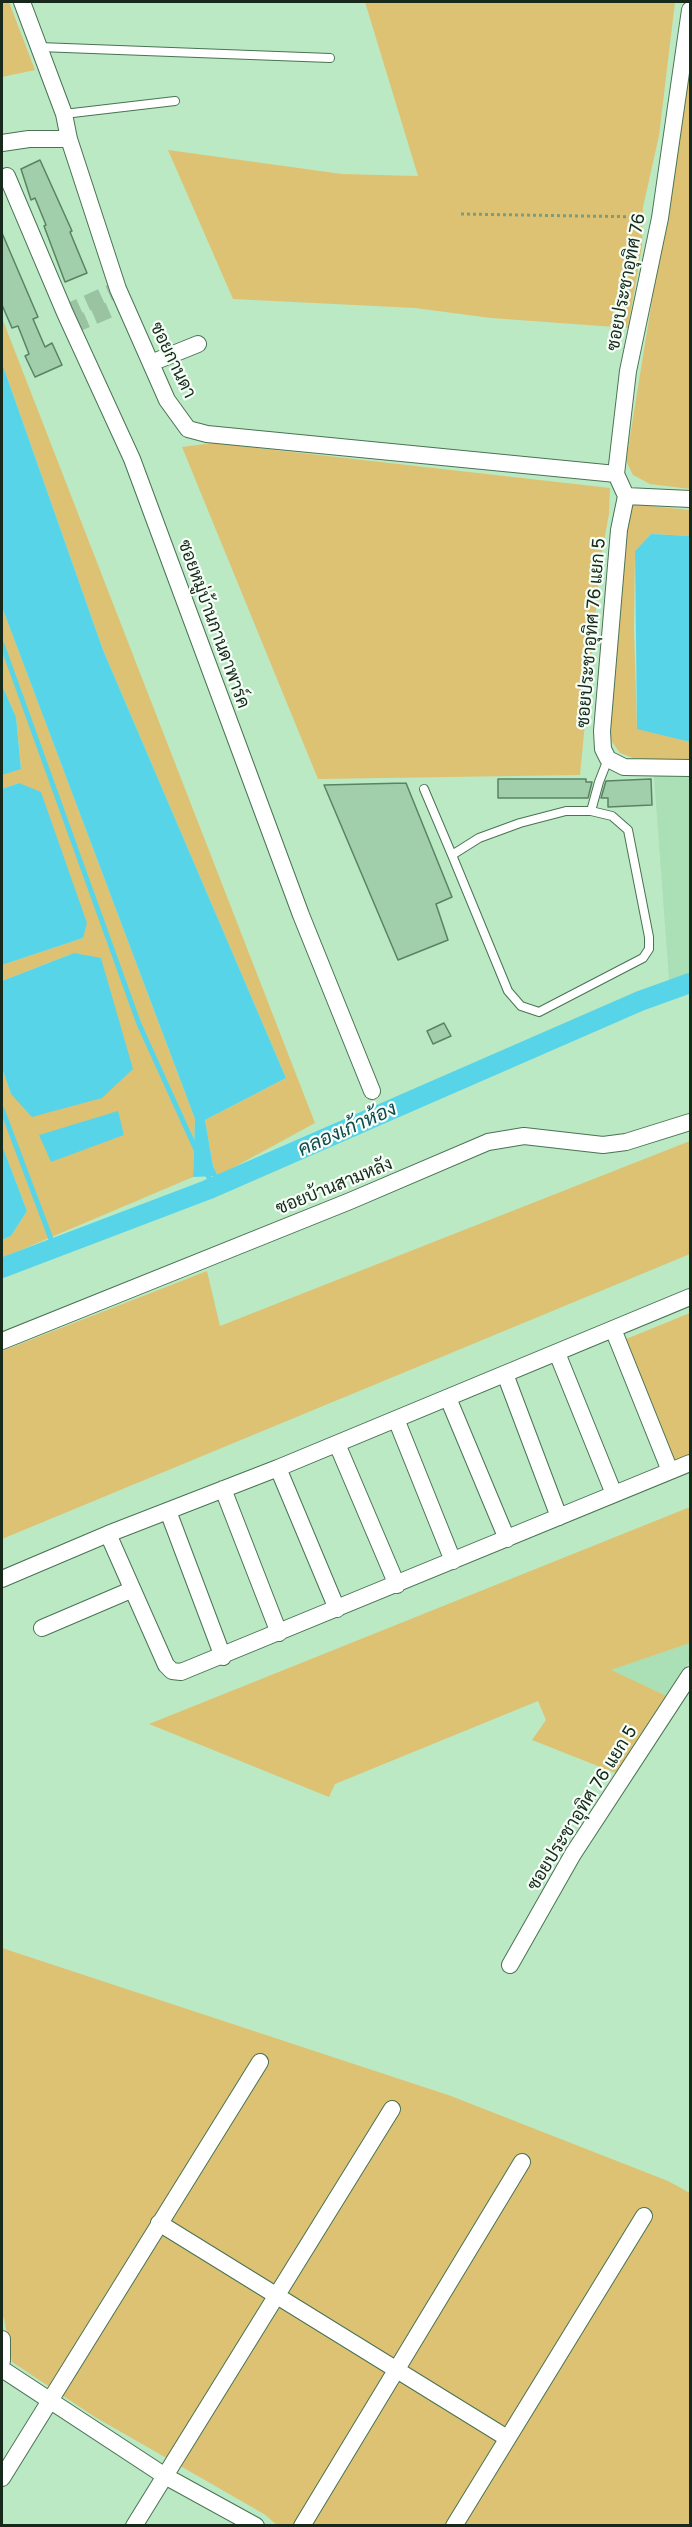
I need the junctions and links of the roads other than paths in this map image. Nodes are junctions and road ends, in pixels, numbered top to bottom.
1 (22, 2) edge
2 (690, 10) edge
3 (39, 47) junction
4 (330, 58) dead end
5 (175, 101) dead end
6 (64, 114) junction
7 (69, 139) junction
8 (2, 143) edge
9 (7, 176) dead end
10 (198, 344) dead end
11 (151, 363) junction
12 (616, 474) junction
13 (626, 496) junction
14 (690, 499) edge
15 (608, 759) junction
16 (690, 768) edge
17 (424, 789) dead end
18 (591, 811) junction
19 (452, 855) junction
20 (372, 1091) dead end
21 (690, 1122) edge
22 (690, 1297) edge
23 (613, 1329) junction
24 (2, 1341) edge
25 (557, 1353) junction
26 (505, 1374) junction
27 (448, 1398) junction
28 (396, 1419) junction
29 (337, 1444) junction
30 (690, 1463) edge
31 (278, 1468) junction
32 (670, 1471) junction
33 (223, 1489) junction
34 (614, 1494) junction
35 (168, 1511) junction
36 (559, 1517) junction
37 (108, 1534) junction
38 (507, 1539) junction
39 (453, 1561) junction
40 (2, 1579) edge
41 (397, 1585) junction
42 (131, 1590) junction
43 (337, 1610) junction
44 (42, 1628) dead end
45 (279, 1633) junction
46 (223, 1657) junction
47 (690, 1674) edge
48 (510, 1965) dead end
49 (260, 2062) dead end
50 (392, 2109) dead end
51 (522, 2162) dead end
52 (644, 2216) dead end
53 (159, 2223) junction
54 (276, 2296) junction
55 (2, 2339) edge
56 (2, 2361) edge
57 (2, 2370) edge
58 (396, 2370) junction
59 (48, 2400) junction
60 (507, 2438) junction
61 (165, 2476) junction
62 (2, 2478) edge
63 (134, 2526) edge
64 (256, 2526) edge
65 (302, 2526) edge
66 (454, 2526) edge

1 - 3 street, ซอยกานดา
2 - 12 street, ซอยประชาอุทิศ 76
3 - 4 lane
3 - 6 street, ซอยกานดา
5 - 6 lane
6 - 7 street, ซอยกานดา
7 - 8 street
7 - 11 street, ซอยกานดา
9 - 20 street, ซอยหมู่บ้านกานดาพาร์ค
10 - 11 street
11 - 12 street, ซอยกานดา
12 - 13 street
13 - 14 street
13 - 15 street, ซอยประชาอุทิศ 76 แยก 5
15 - 16 street
15 - 18 lane
17 - 19 lane
18 - 19 lane
18 - 19 lane
21 - 24 street, ซอยบ้านสามหลัง
22 - 23 street
23 - 25 street
23 - 32 street
25 - 26 street
25 - 34 street
26 - 27 street
26 - 36 street
27 - 28 street
27 - 38 street
28 - 29 street
28 - 39 street
29 - 31 street
29 - 41 street
30 - 32 street
31 - 33 street
31 - 43 street
32 - 34 street
33 - 35 street
33 - 45 street
34 - 36 street
35 - 37 street
35 - 46 street
36 - 38 street
37 - 40 street
37 - 42 street
38 - 39 street
39 - 41 street
41 - 43 street
42 - 44 street
42 - 46 street
43 - 45 street
45 - 46 street
47 - 48 street, ซอยประชาอุทิศ 76 แยก 5
49 - 53 street
50 - 54 street
51 - 58 street
52 - 60 street
53 - 54 street
53 - 59 street
54 - 58 street
54 - 61 street
55 - 56 street
57 - 59 street
58 - 60 street
58 - 65 street
59 - 61 street
59 - 62 street
60 - 66 street
61 - 63 street
61 - 64 street

